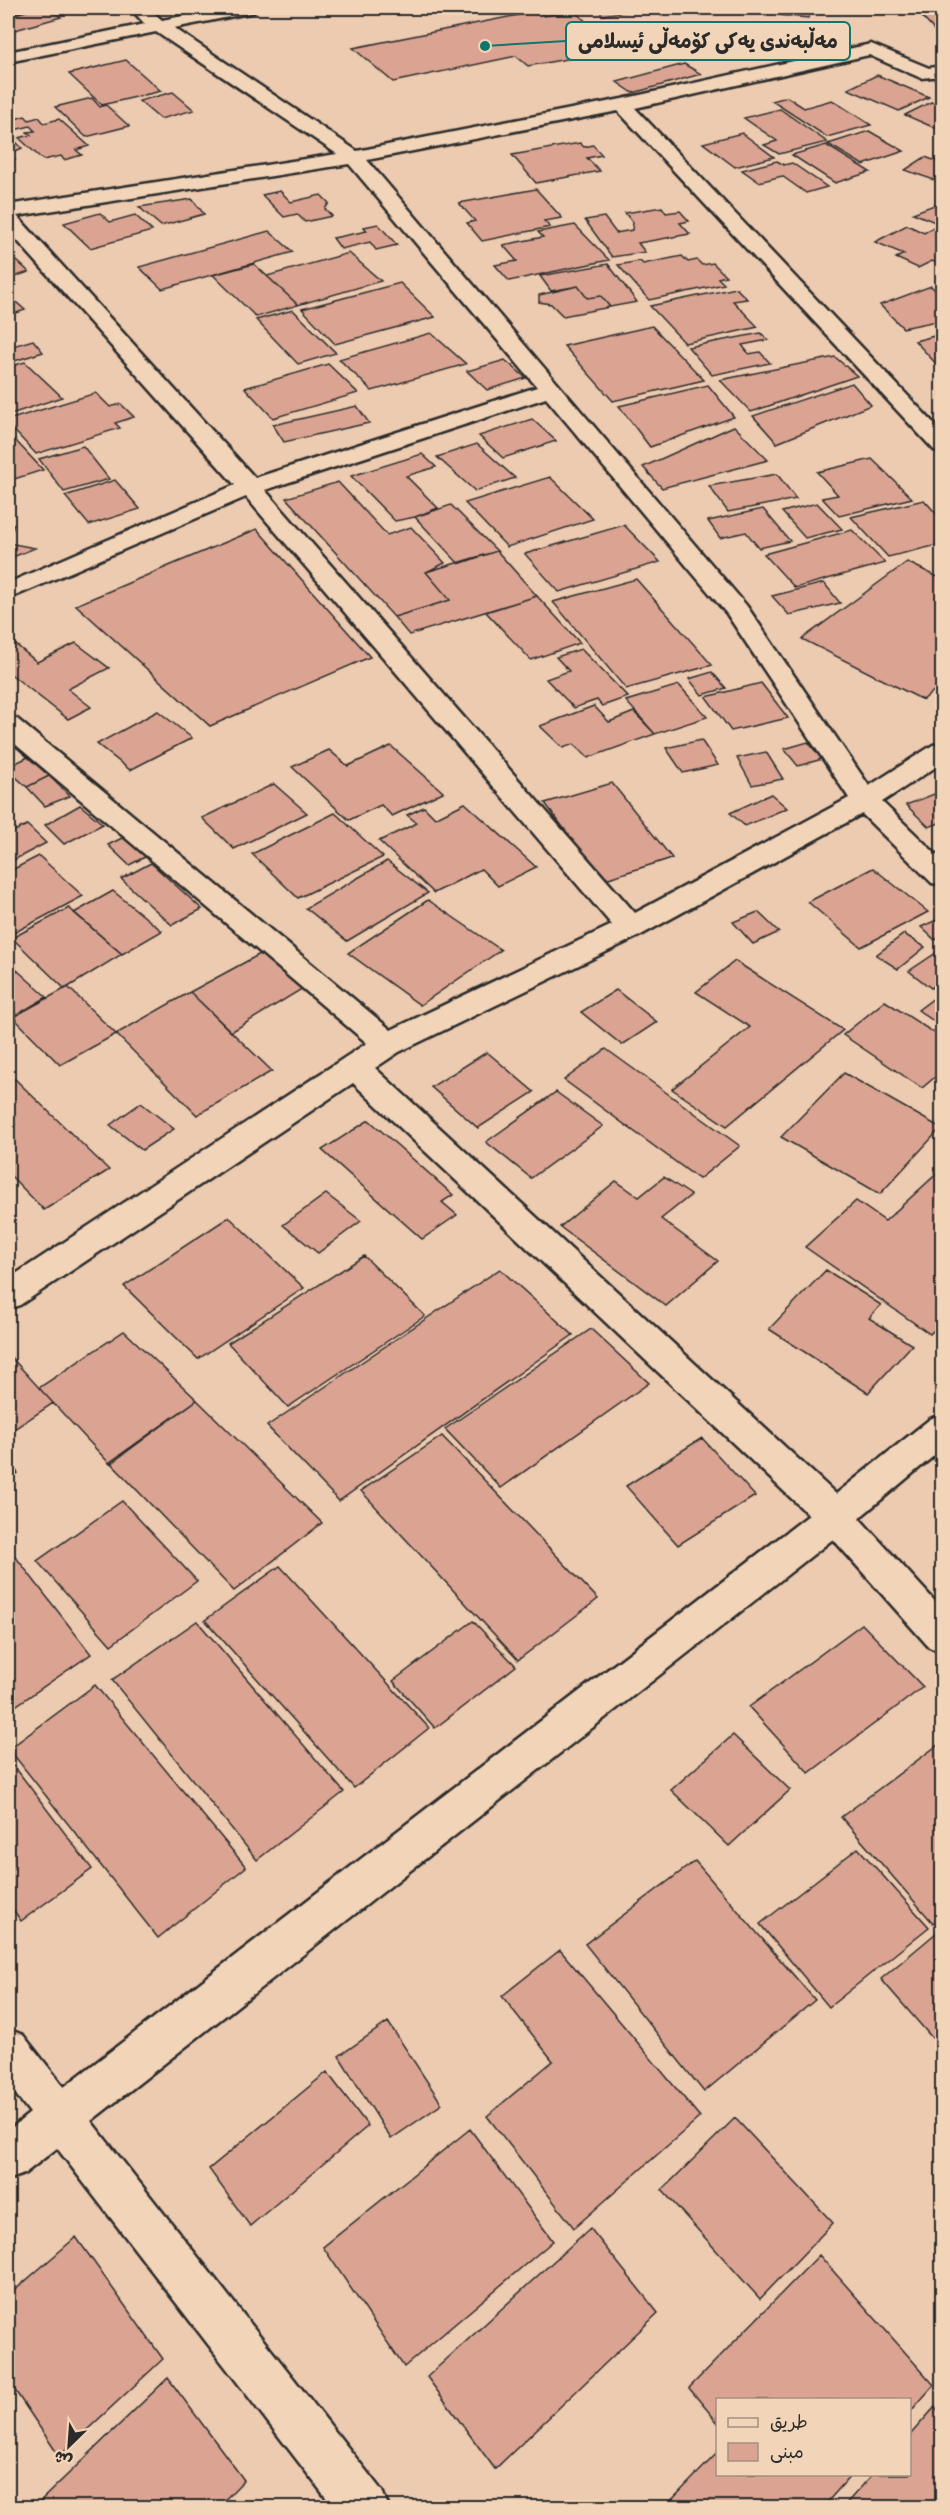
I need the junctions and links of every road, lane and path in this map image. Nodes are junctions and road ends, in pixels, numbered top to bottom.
1 (138, 8) edge
2 (248, 8) edge
3 (158, 25) junction
4 (8, 57) edge
5 (937, 75) edge
6 (622, 105) junction
7 (354, 157) junction
8 (8, 211) edge
9 (8, 218) edge
10 (550, 390) junction
11 (942, 445) edge
12 (250, 487) junction
13 (8, 592) edge
14 (8, 724) edge
15 (942, 752) edge
16 (865, 801) junction
17 (942, 876) edge
18 (631, 927) junction
19 (388, 1044) junction
20 (353, 1065) junction
21 (14, 1281) edge
22 (942, 1429) edge
23 (835, 1516) junction
24 (942, 1635) edge
25 (8, 2050) edge
26 (58, 2118) junction
27 (8, 2158) edge
28 (365, 2508) edge

1 - 3 street
2 - 3 street
3 - 4 street
3 - 7 street
5 - 6 street
6 - 7 street
6 - 11 street
7 - 8 street
7 - 10 street
9 - 12 street
10 - 12 street
10 - 16 street
12 - 13 street
12 - 18 street
14 - 19 street
15 - 16 street
16 - 17 street
16 - 18 street
18 - 19 street
19 - 20 street
20 - 21 street
20 - 23 street
22 - 23 street
23 - 24 street
23 - 26 street
25 - 26 street
26 - 27 street
26 - 28 street

